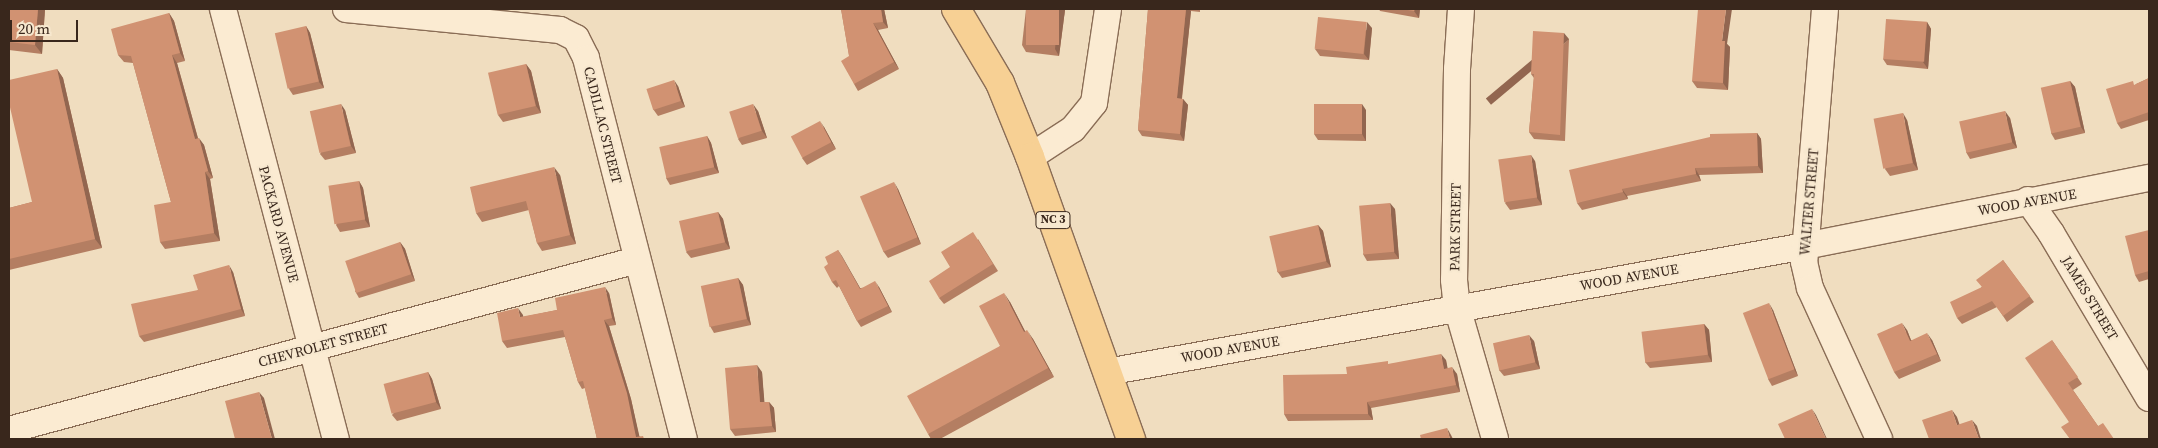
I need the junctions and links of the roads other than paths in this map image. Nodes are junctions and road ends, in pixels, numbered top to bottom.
1 (223, 9) edge
2 (346, 9) edge
3 (956, 9) edge
4 (1108, 9) edge
5 (1461, 9) edge
6 (1826, 9) edge
7 (1030, 157) junction
8 (2149, 178) edge
9 (2028, 200) junction
10 (1804, 246) junction
11 (637, 260) junction
12 (1457, 307) junction
13 (312, 348) junction
14 (1107, 372) junction
15 (2149, 398) edge
16 (9, 430) edge
17 (336, 439) edge
18 (684, 439) edge
19 (1131, 439) edge
20 (1495, 439) edge
21 (1879, 439) edge

1 - 13 street, PACKARD AVENUE
2 - 11 street, CADILLAC STREET
3 - 7 main road, NC 3
4 - 7 street
5 - 12 street, PARK STREET
6 - 10 street, WALTER STREET
7 - 14 main road, NC 3
8 - 9 street, WOOD AVENUE
9 - 10 street, WOOD AVENUE
9 - 15 street, JAMES STREET
10 - 12 street, WOOD AVENUE
10 - 21 street, WALTER STREET
11 - 13 street, CHEVROLET STREET
11 - 18 street, CADILLAC STREET
12 - 14 street, WOOD AVENUE
12 - 20 street, PARK STREET
13 - 16 street, CHEVROLET STREET
13 - 17 street, PACKARD AVENUE
14 - 19 main road, NC 3

